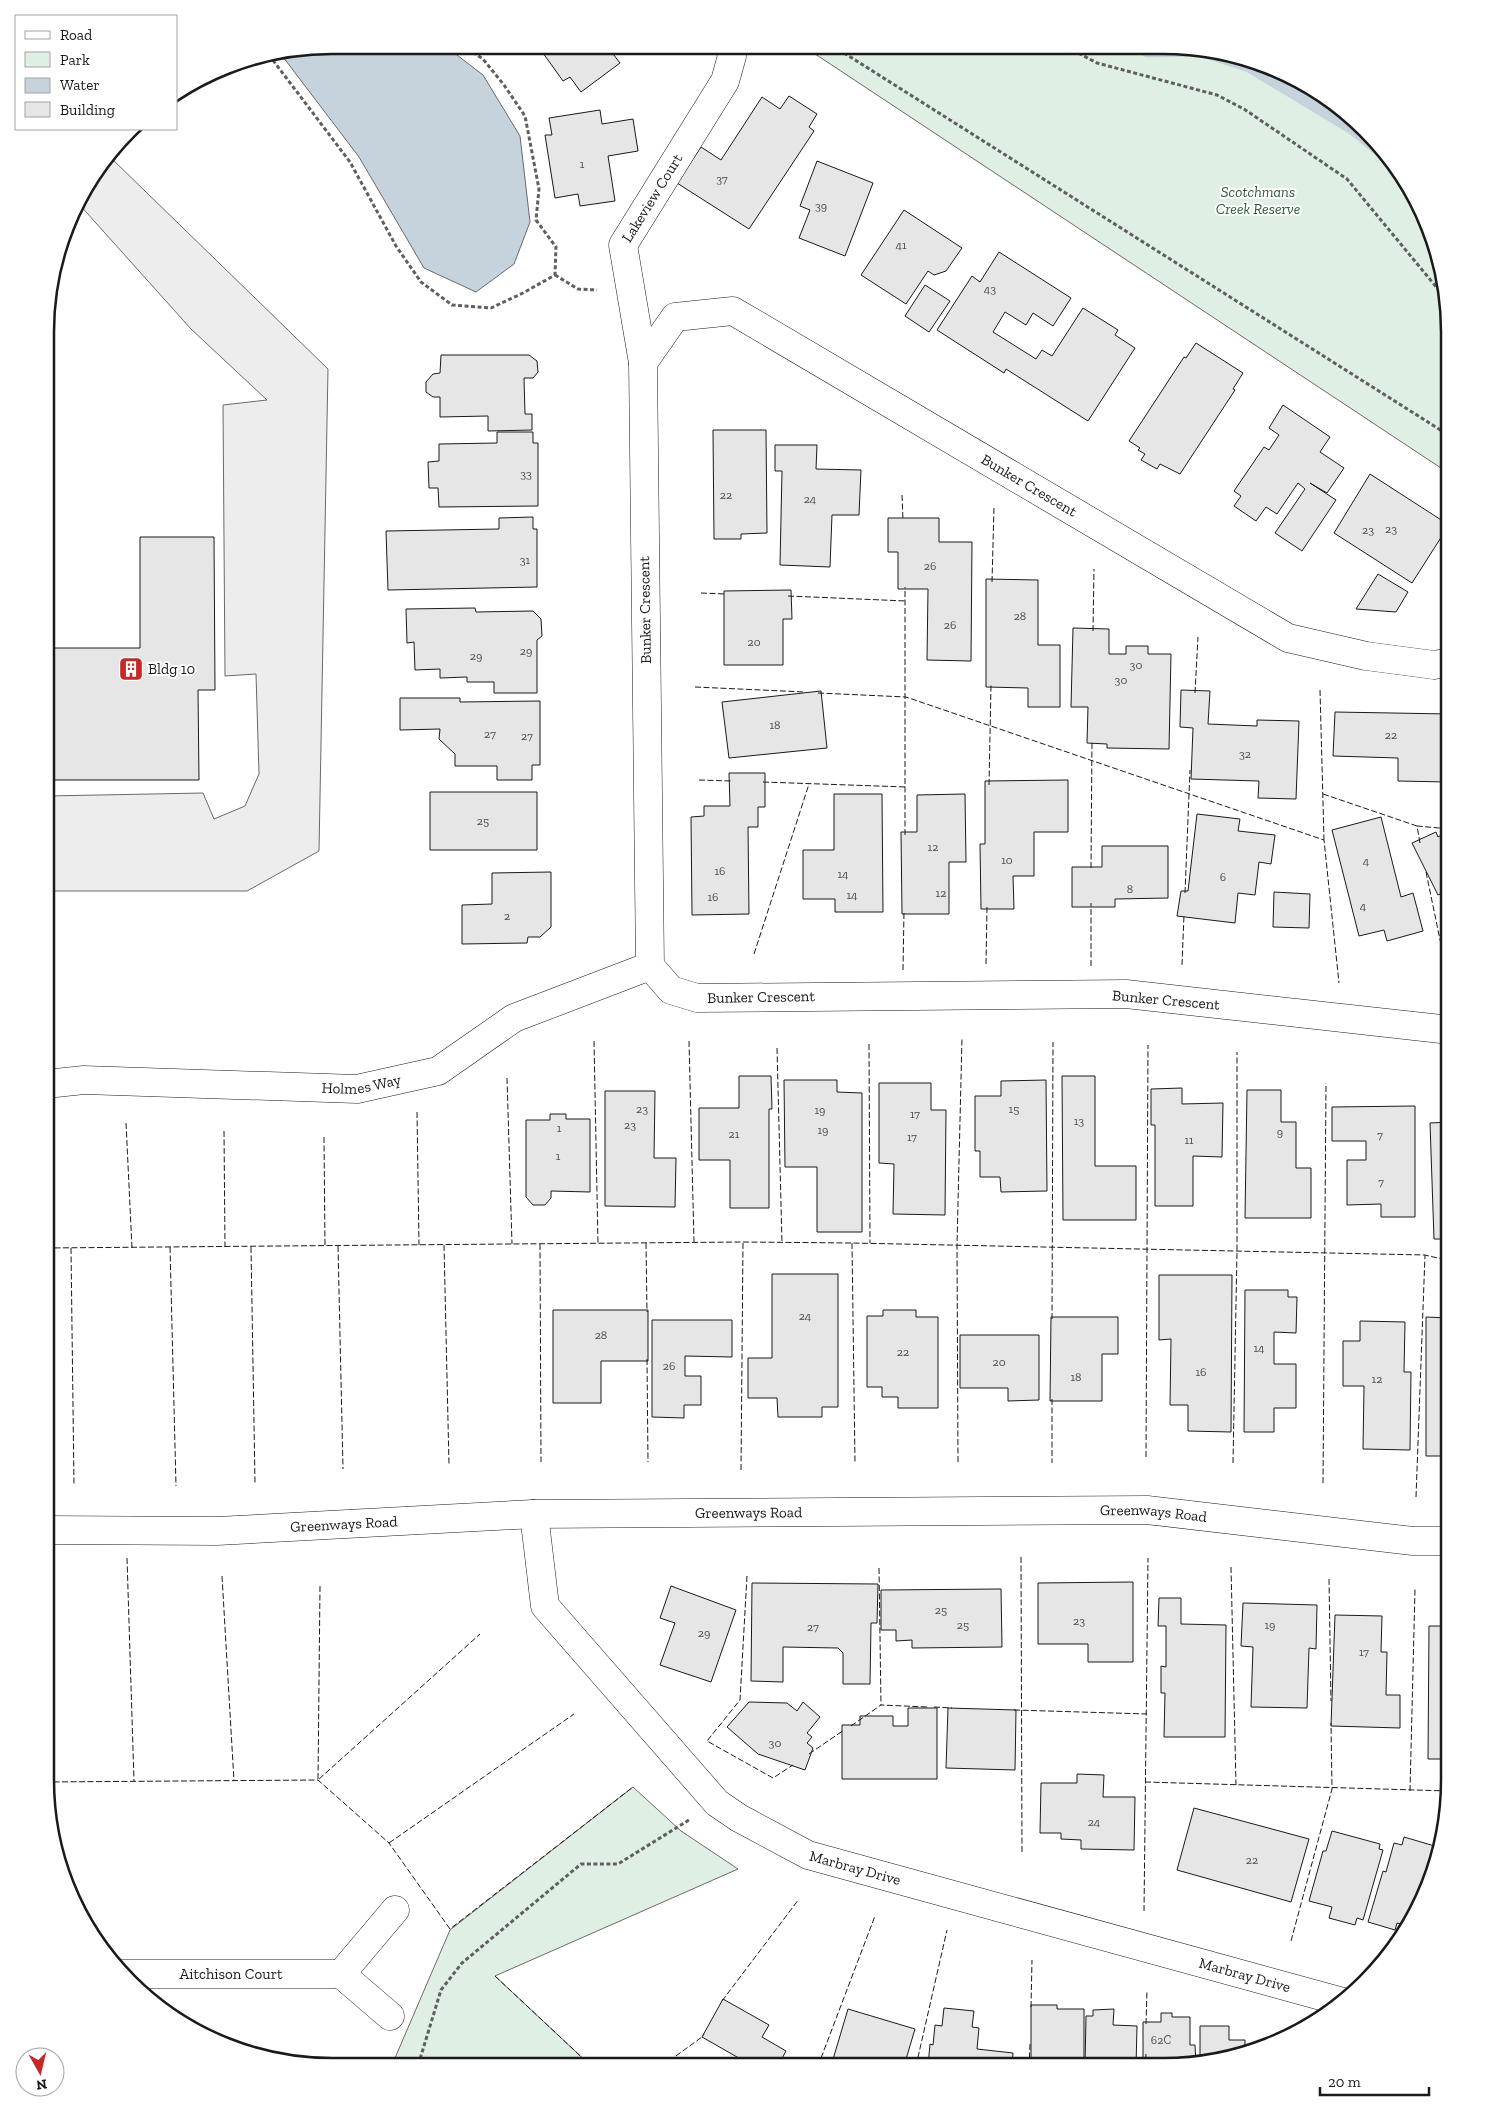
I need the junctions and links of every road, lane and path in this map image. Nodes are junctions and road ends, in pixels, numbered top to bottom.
1 (476, 54) edge
2 (731, 54) edge
3 (846, 54) edge
4 (1080, 54) edge
5 (273, 60) edge
6 (555, 275) junction
7 (1438, 289) edge
8 (630, 291) junction
9 (642, 363) junction
10 (1441, 430) edge
11 (1441, 664) edge
12 (650, 966) junction
13 (1441, 1029) edge
14 (54, 1083) edge
15 (534, 1514) junction
16 (54, 1530) edge
17 (1441, 1541) edge
18 (717, 1803) junction
19 (395, 1910) dead end
20 (132, 1974) edge
21 (341, 1974) junction
22 (1335, 2000) edge
23 (390, 2016) dead end
24 (420, 2058) edge

1 - 6 path
2 - 8 street, Lakeview Court
3 - 10 path
4 - 7 path
5 - 6 path
6 - 8 path
8 - 9 street, Lakeview Court
9 - 11 street, Bunker Crescent
9 - 12 street, Bunker Crescent
12 - 13 street, Bunker Crescent
12 - 14 street, Holmes Way
15 - 16 street, Greenways Road
15 - 17 street, Greenways Road
15 - 18 street, Marbray Drive
18 - 22 street, Marbray Drive
18 - 24 path
19 - 21 street
20 - 21 street, Aitchison Court
21 - 23 street

